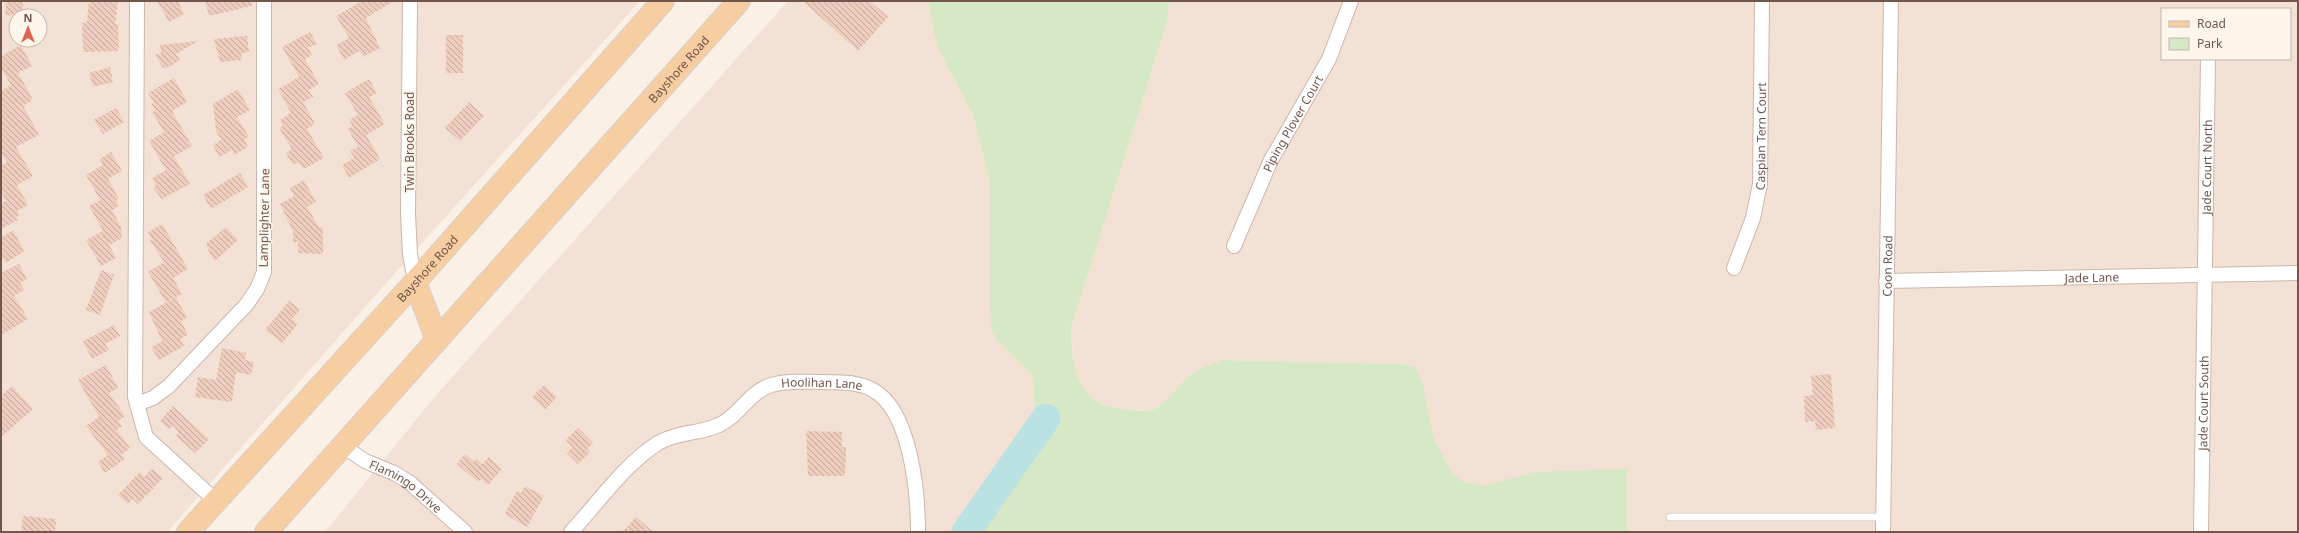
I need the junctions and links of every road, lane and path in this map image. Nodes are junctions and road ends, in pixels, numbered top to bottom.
1 (137, 1) edge
2 (264, 1) edge
3 (410, 1) edge
4 (663, 1) edge
5 (739, 1) edge
6 (1352, 1) edge
7 (1762, 1) edge
8 (1891, 1) edge
9 (2208, 60) edge
10 (1234, 246) dead end
11 (1734, 268) dead end
12 (2298, 273) edge
13 (2206, 275) junction
14 (1886, 281) junction
15 (415, 282) junction
16 (438, 340) junction
17 (137, 404) junction
18 (343, 446) junction
19 (216, 501) junction
20 (1670, 517) dead end
21 (1883, 518) junction
22 (188, 532) edge
23 (266, 532) edge
24 (465, 532) edge
25 (571, 532) edge
26 (918, 532) edge
27 (1883, 532) edge
28 (2201, 532) edge

1 - 17 street
2 - 17 street, Lamplighter Lane
3 - 15 street, Twin Brooks Road
4 - 15 main road, Bayshore Road
5 - 16 main road, Bayshore Road
6 - 10 street, Piping Plover Court
7 - 11 street, Caspian Tern Court
8 - 14 street, Coon Road
9 - 13 street, Jade Court North
12 - 13 street, Jade Lane
13 - 14 street, Jade Lane
13 - 28 street, Jade Court South
14 - 21 street, Coon Road
15 - 16 main road
15 - 19 main road, Bayshore Road
16 - 18 main road, Bayshore Road
17 - 19 street
18 - 23 main road, Bayshore Road
18 - 24 street, Flamingo Drive
19 - 22 main road, Bayshore Road
20 - 21 lane
21 - 27 street, Coon Road
25 - 26 street, Hoolihan Lane

